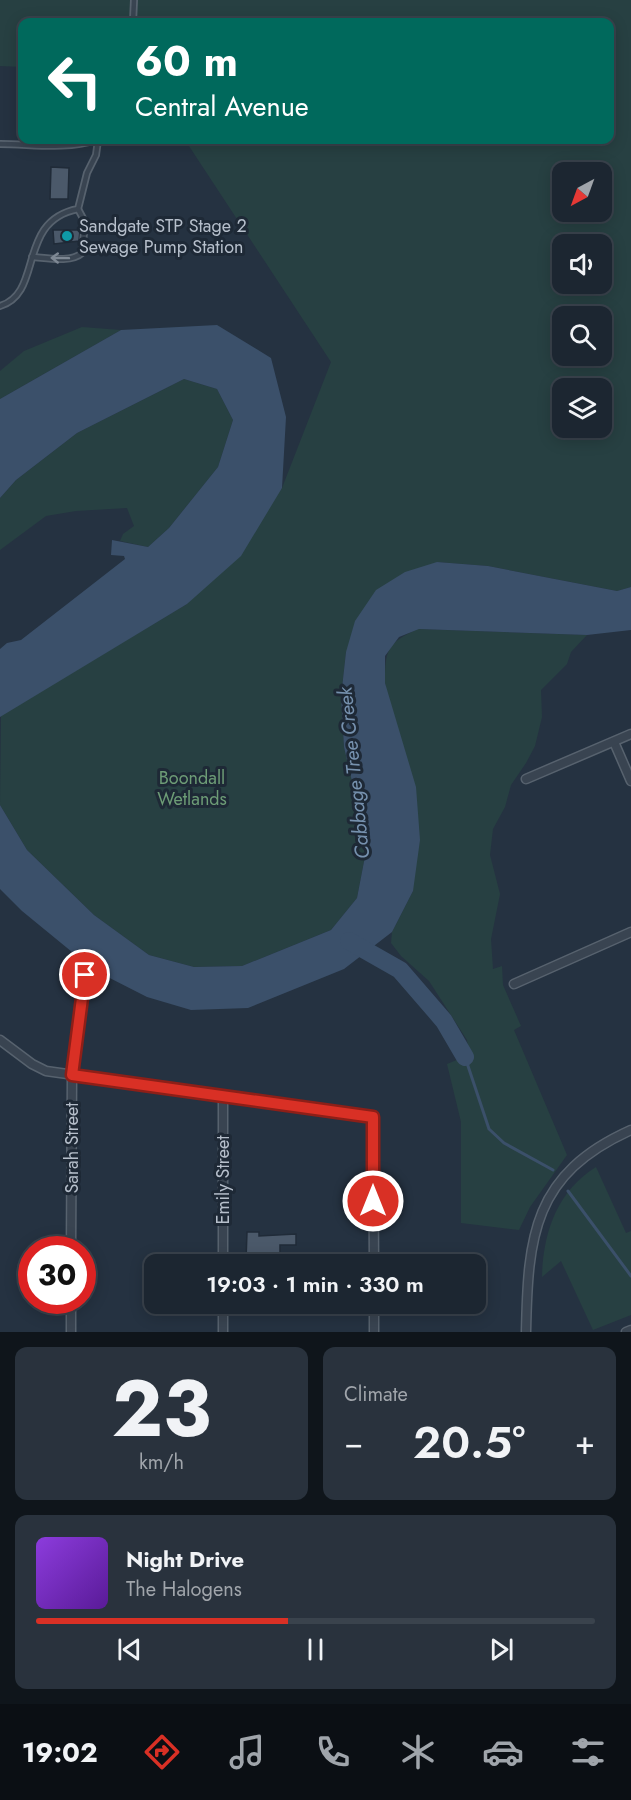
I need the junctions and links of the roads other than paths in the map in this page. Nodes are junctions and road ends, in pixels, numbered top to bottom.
1 (134, 0) edge
2 (133, 18) edge
3 (0, 144) edge
4 (84, 144) edge
5 (97, 144) edge
6 (78, 208) junction
7 (32, 257) junction
8 (0, 306) edge
9 (631, 734) edge
10 (614, 742) junction
11 (526, 779) dead end
12 (631, 781) edge
13 (631, 932) edge
14 (85, 975) dead end
15 (514, 984) dead end
16 (0, 1040) edge
17 (72, 1075) junction
18 (223, 1096) junction
19 (631, 1130) edge
20 (71, 1236) edge
21 (223, 1254) edge
22 (374, 1254) edge
23 (71, 1314) edge
24 (223, 1314) edge
25 (374, 1314) edge
26 (631, 1330) edge
27 (71, 1332) edge
28 (223, 1332) edge
29 (374, 1332) edge
30 (526, 1332) edge
31 (626, 1332) edge

1 - 2 lane
3 - 4 lane
5 - 6 lane
6 - 7 lane
6 -> 7 lane
7 - 8 lane
9 - 10 street
10 - 11 street
10 - 12 street
13 - 15 street
14 - 17 street, Sarah Street
16 - 17 street
17 - 18 street
17 - 20 street, Sarah Street
18 - 21 street, Emily Street
18 - 22 street
19 - 30 street
23 - 27 street
24 - 28 street
25 - 29 street
26 - 31 street

